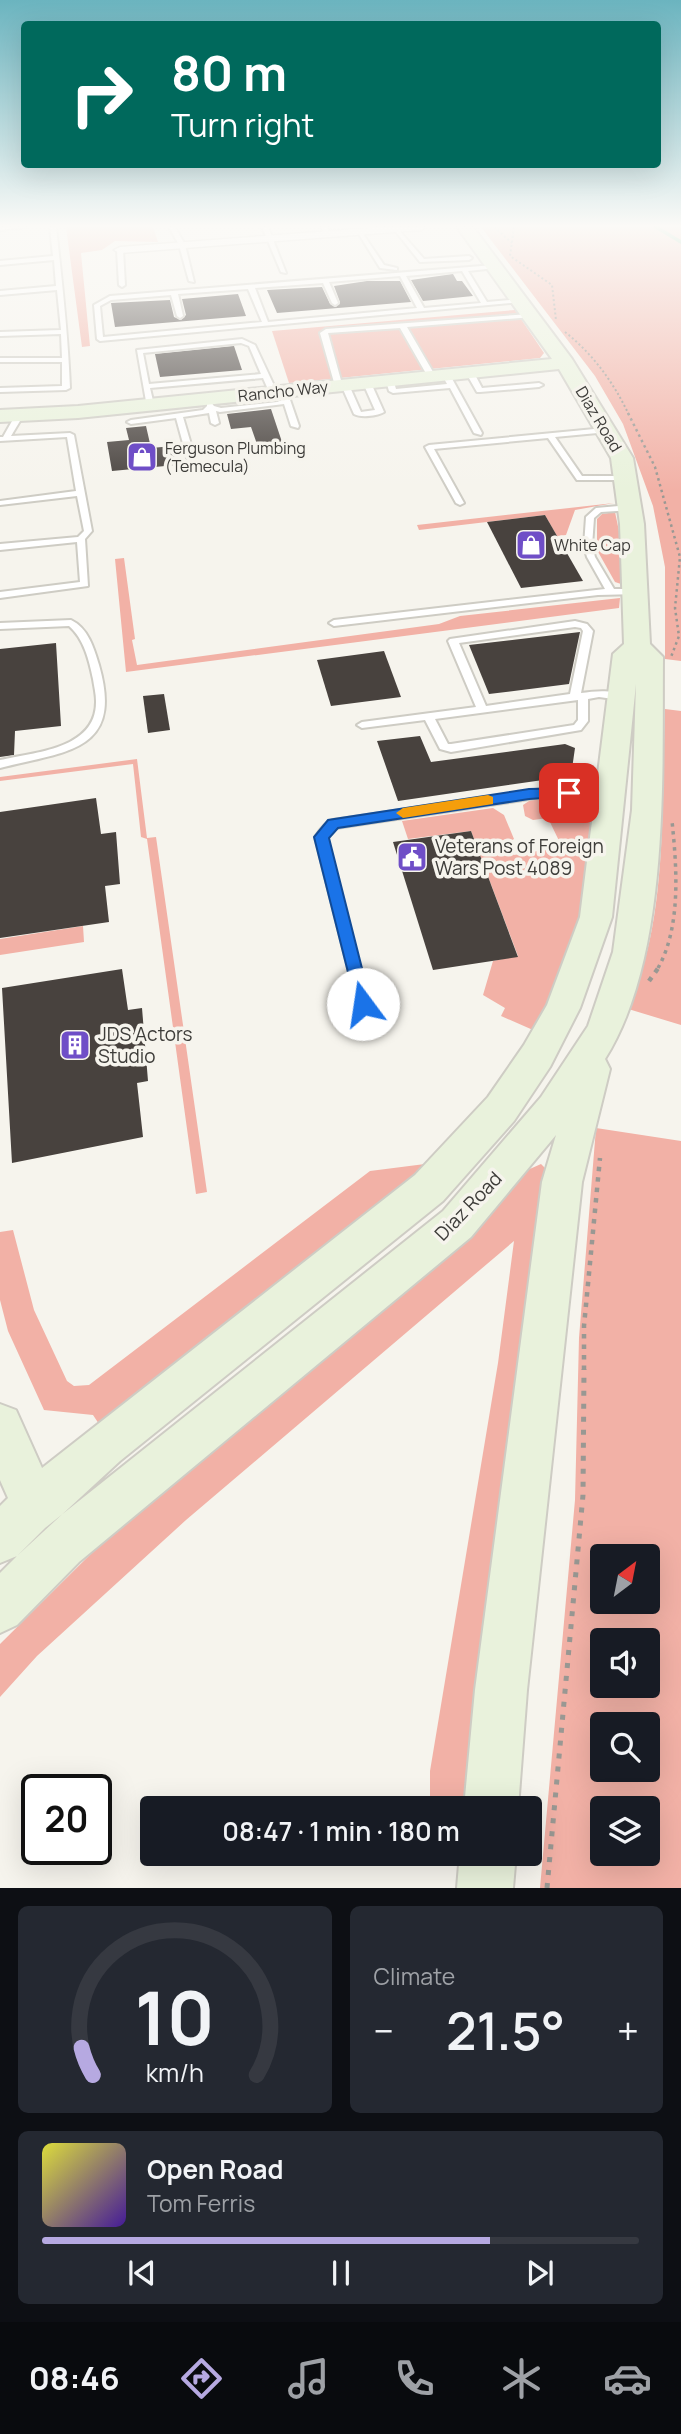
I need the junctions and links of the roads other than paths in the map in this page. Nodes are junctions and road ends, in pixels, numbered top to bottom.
1 (63, 315) edge
2 (98, 315) edge
3 (262, 315) edge
4 (376, 315) edge
5 (478, 315) edge
6 (530, 315) edge
7 (266, 325) junction
8 (402, 325) junction
9 (65, 332) junction
10 (0, 334) edge
11 (0, 360) edge
12 (67, 360) junction
13 (565, 363) junction
14 (470, 373) junction
15 (443, 379) junction
16 (540, 385) dead end
17 (370, 388) junction
18 (345, 389) junction
19 (0, 390) edge
20 (277, 390) junction
21 (148, 396) junction
22 (209, 403) junction
23 (179, 415) junction
24 (9, 416) edge
25 (131, 422) dead end
26 (215, 423) dead end
27 (295, 426) dead end
28 (605, 430) junction
29 (478, 433) dead end
30 (550, 435) junction
31 (3, 439) edge
32 (191, 458) dead end
33 (625, 478) junction
34 (80, 493) junction
35 (0, 503) edge
36 (460, 503) dead end
37 (629, 509) junction
38 (81, 539) junction
39 (0, 547) edge
40 (611, 592) junction
41 (635, 592) junction
42 (476, 593) dead end
43 (0, 595) edge
44 (482, 606) junction
45 (334, 623) dead end
46 (0, 626) edge
47 (637, 647) junction
48 (579, 696) junction
49 (621, 697) junction
50 (482, 709) junction
51 (428, 716) junction
52 (362, 725) dead end
53 (0, 764) edge
54 (611, 799) junction
55 (363, 1004) dead end
56 (604, 1031) junction
57 (0, 1426) edge
58 (34, 1505) junction
59 (0, 1539) edge
60 (0, 1608) edge
61 (492, 1796) edge
62 (487, 1866) edge
63 (485, 1888) edge

1 - 9 lane
2 - 7 lane
3 - 7 lane
4 - 7 lane
5 - 8 lane
6 - 13 main road, Diaz Road
8 - 15 lane
8 - 18 lane
9 - 10 lane
9 - 12 lane
11 - 12 lane
12 - 19 lane
13 - 14 main road, Rancho Way
13 - 28 main road, Diaz Road
14 - 15 main road, Rancho Way
14 - 16 lane
15 - 17 main road, Rancho Way
15 - 29 lane
17 - 18 main road, Rancho Way
17 - 18 lane
18 - 20 main road, Rancho Way
20 - 21 lane
20 - 21 lane
20 - 22 main road, Rancho Way
20 - 27 lane
21 - 22 main road, Rancho Way
21 - 24 main road, Rancho Way
22 - 23 lane
22 - 26 lane
23 - 25 lane
23 - 32 lane
24 - 31 lane
28 - 30 lane
28 - 33 main road, Diaz Road
30 - 33 lane
30 - 36 lane
31 - 34 lane
33 - 37 main road, Diaz Road
34 - 35 lane
34 - 38 lane
37 - 40 lane
37 - 41 main road, Diaz Road
38 - 39 lane
38 - 43 lane
40 - 41 lane
40 - 44 lane
41 - 47 main road, Diaz Road
42 - 44 lane
44 - 45 lane
46 - 53 lane
47 - 49 main road, Diaz Road
47 - 56 main road, Diaz Road
48 - 49 lane
48 - 50 lane
48 - 50 lane
48 - 51 lane
49 - 54 main road, Diaz Road
50 - 51 lane
51 - 52 lane
54 - 55 lane
54 - 58 main road, Diaz Road
56 - 60 main road, Diaz Road
56 - 61 main road
57 - 58 main road
58 - 59 main road, Diaz Road
62 - 63 main road

